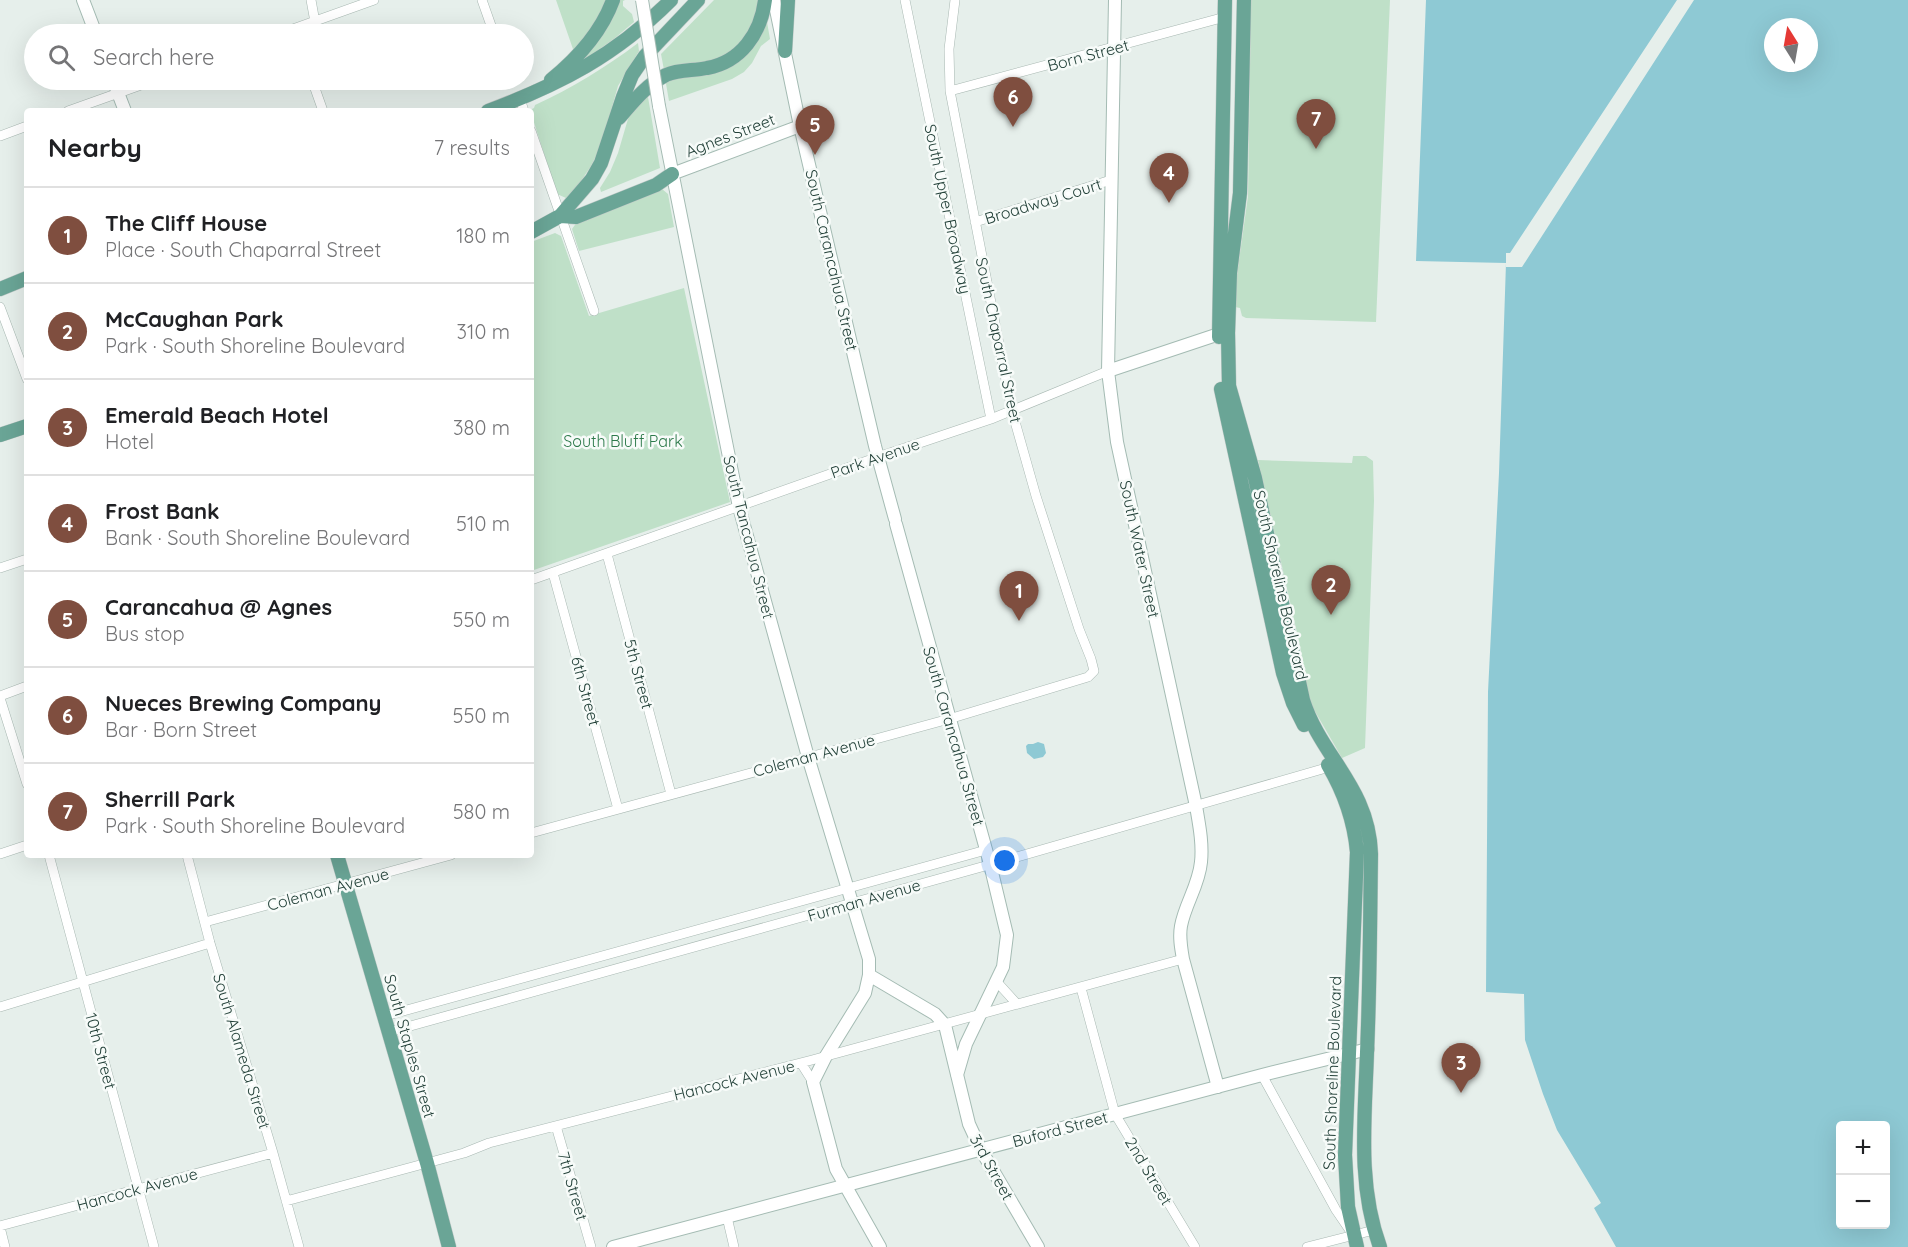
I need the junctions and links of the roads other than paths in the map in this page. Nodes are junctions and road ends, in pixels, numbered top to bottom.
1 (83, 0) edge
2 (311, 0) edge
3 (374, 0) edge
4 (482, 0) edge
5 (613, 0) edge
6 (642, 0) edge
7 (671, 0) edge
8 (698, 0) edge
9 (765, 0) edge
10 (774, 0) edge
11 (788, 0) edge
12 (905, 0) edge
13 (955, 0) edge
14 (1115, 0) edge
15 (1225, 0) edge
16 (1244, 0) edge
17 (1225, 17) junction
18 (315, 22) junction
19 (92, 24) edge
20 (311, 24) edge
21 (490, 24) edge
22 (1114, 48) junction
23 (786, 51) junction
24 (117, 90) edge
25 (127, 90) edge
26 (316, 90) edge
27 (539, 91) junction
28 (950, 91) junction
29 (118, 93) junction
30 (522, 105) edge
31 (76, 108) edge
32 (124, 108) edge
33 (322, 108) edge
34 (505, 108) edge
35 (616, 122) junction
36 (800, 126) junction
37 (24, 127) edge
38 (0, 136) edge
39 (534, 140) edge
40 (672, 174) junction
41 (1111, 180) junction
42 (560, 216) junction
43 (975, 222) junction
44 (534, 230) edge
45 (24, 279) edge
46 (0, 289) edge
47 (0, 307) edge
48 (594, 311) dead end
49 (1223, 333) junction
50 (1108, 371) junction
51 (24, 372) edge
52 (1012, 411) junction
53 (991, 419) junction
54 (24, 427) edge
55 (0, 435) edge
56 (878, 457) junction
57 (739, 507) junction
58 (607, 554) junction
59 (24, 560) edge
60 (0, 568) edge
61 (554, 573) junction
62 (534, 579) edge
63 (1094, 671) joint
64 (24, 687) edge
65 (0, 697) edge
66 (949, 719) junction
67 (808, 757) junction
68 (1333, 765) junction
69 (24, 774) edge
70 (671, 794) junction
71 (1196, 806) junction
72 (618, 809) junction
73 (534, 832) edge
74 (24, 846) edge
75 (986, 850) junction
76 (0, 854) edge
77 (50, 858) edge
78 (188, 858) edge
79 (338, 858) edge
80 (440, 858) edge
81 (990, 864) junction
82 (345, 884) junction
83 (848, 887) junction
84 (852, 903) junction
85 (204, 922) junction
86 (686, 933) junction
87 (210, 943) junction
88 (689, 948) junction
89 (1183, 959) junction
90 (540, 973) junction
91 (869, 975) junction
92 (82, 982) junction
93 (997, 982) junction
94 (1081, 988) junction
95 (544, 989) junction
96 (1017, 1003) junction
97 (0, 1007) edge
98 (981, 1015) junction
99 (384, 1016) junction
100 (945, 1025) junction
101 (389, 1032) junction
102 (1368, 1049) junction
103 (1349, 1052) junction
104 (826, 1056) junction
105 (801, 1063) junction
106 (957, 1075) junction
107 (1262, 1075) junction
108 (813, 1082) junction
109 (1218, 1087) junction
110 (1115, 1114) junction
111 (556, 1126) junction
112 (981, 1150) junction
113 (273, 1153) junction
114 (427, 1163) junction
115 (844, 1186) junction
116 (140, 1189) junction
117 (286, 1201) junction
118 (727, 1217) junction
119 (0, 1226) edge
120 (1374, 1230) junction
121 (1355, 1241) edge
122 (5, 1247) edge
123 (154, 1247) edge
124 (298, 1247) edge
125 (449, 1247) edge
126 (591, 1247) edge
127 (613, 1247) edge
128 (734, 1247) edge
129 (880, 1247) edge
130 (1038, 1247) edge
131 (1195, 1247) edge
132 (1308, 1247) edge
133 (1380, 1247) edge

1 - 19 main road
2 - 18 street
3 - 18 street
4 - 21 street
5 - 27 main road
6 - 40 main road, South Tancahua Street, bridge
7 - 27 main road
8 - 35 main road
9 - 35 main road
10 - 23 main road, South Carancahua Street
11 - 23 main road
12 - 53 street, South Upper Broadway
13 - 28 street, South Chaparral Street
14 - 22 main road, South Water Street
15 - 17 main road, South Shoreline Boulevard
16 - 49 main road, South Shoreline Boulevard
17 - 22 street, Born Street
17 - 49 main road, South Shoreline Boulevard
18 - 20 street
22 - 28 street, Born Street
22 - 41 main road, South Water Street
23 - 36 main road, South Carancahua Street
24 - 29 main road
25 - 29 street
26 - 33 street
27 - 30 main road
28 - 43 street, South Chaparral Street
29 - 31 street
29 - 32 main road
30 - 34 main road
35 - 42 main road
36 - 40 main road, Agnes Street
36 - 56 main road, South Carancahua Street
37 - 38 street
39 - 42 street
40 - 42 main road
40 - 57 main road, South Tancahua Street
41 - 43 street, Broadway Court
41 - 50 main road, South Water Street
42 - 44 main road
42 - 48 street
43 - 52 street, South Chaparral Street
45 - 46 main road
47 - 51 street
49 - 50 main road, Park Avenue
49 - 68 main road, South Shoreline Boulevard
50 - 52 street, Park Avenue
50 - 71 main road, South Water Street
52 - 53 street, Park Avenue
52 - 63 street, South Chaparral Street
53 - 56 street, Park Avenue
54 - 55 main road
56 - 57 street, Park Avenue
56 - 66 main road, South Carancahua Street
57 - 58 street, Park Avenue
57 - 67 main road, South Tancahua Street
58 - 61 street, Park Avenue
58 - 70 street, 5th Street
59 - 60 street
61 - 62 street, Park Avenue
61 - 72 street, 6th Street
63 - 66 street, Coleman Avenue
64 - 65 street
65 - 69 street
66 - 67 street, Coleman Avenue
66 - 75 main road, South Carancahua Street
67 - 70 street, Coleman Avenue
67 - 83 main road, South Tancahua Street
68 - 71 street, Furman Avenue
68 - 102 main road, South Shoreline Boulevard
68 - 103 main road, South Shoreline Boulevard
70 - 72 street, Coleman Avenue
71 - 81 street, Furman Avenue
71 - 89 main road, South Water Street
72 - 73 street, Coleman Avenue
74 - 76 street
75 - 81 main road, South Carancahua Street
75 - 83 street, Furman Avenue
77 - 92 street, 10th Street
78 - 85 street, South Alameda Street
79 - 82 main road, South Staples Street
80 - 82 street, Coleman Avenue
81 - 84 street, Furman Avenue
81 - 93 main road, South Carancahua Street
82 - 85 street, Coleman Avenue
82 - 99 main road, South Staples Street
83 - 84 main road, South Tancahua Street
83 - 86 street, Furman Avenue
84 - 88 street, Furman Avenue
84 - 91 main road, South Tancahua Street
85 - 87 street, South Alameda Street
86 - 88 street
86 - 90 street, Furman Avenue
87 - 92 street
87 - 113 street, South Alameda Street
88 - 95 street, Furman Avenue
89 - 94 street, Hancock Avenue
89 - 109 main road, South Water Street
90 - 95 street
90 - 99 street, Furman Avenue
91 - 100 main road
91 - 104 main road, South Tancahua Street
92 - 97 street
92 - 116 street, 10th Street
93 - 96 street
93 - 98 main road, South Carancahua Street
94 - 96 street, Hancock Avenue
94 - 110 street, 2nd Street
95 - 101 street, Furman Avenue
96 - 98 street, Hancock Avenue
98 - 100 street, Hancock Avenue
98 - 106 main road, 3rd Street
99 - 101 main road, South Staples Street
100 - 104 street, Hancock Avenue
100 - 106 main road
101 - 114 main road, South Staples Street
102 - 103 main road, Buford Street
102 - 120 main road, South Shoreline Boulevard
103 - 107 main road, Buford Street
103 - 121 main road, South Shoreline Boulevard
104 - 105 street, Hancock Avenue
104 - 108 main road, South Tancahua Street
105 - 108 street
105 - 111 street, Hancock Avenue
106 - 112 main road, 3rd Street
107 - 109 main road, Buford Street
107 - 121 street
108 - 115 main road
109 - 110 main road, Buford Street
110 - 112 main road, Buford Street
110 - 131 street, 2nd Street
111 - 114 street, Hancock Avenue
111 - 126 street, 7th Street
112 - 115 main road, Buford Street
112 - 130 main road, 3rd Street
113 - 116 street, Hancock Avenue
113 - 117 street, South Alameda Street
114 - 117 street, Hancock Avenue
114 - 125 main road, South Staples Street
115 - 118 main road, Buford Street
115 - 129 main road
116 - 119 street, Hancock Avenue
116 - 123 street, 10th Street
117 - 124 street, South Alameda Street
118 - 127 main road, Buford Street
118 - 128 street
119 - 122 street
120 - 121 street
120 - 133 main road, South Shoreline Boulevard
121 - 132 street

